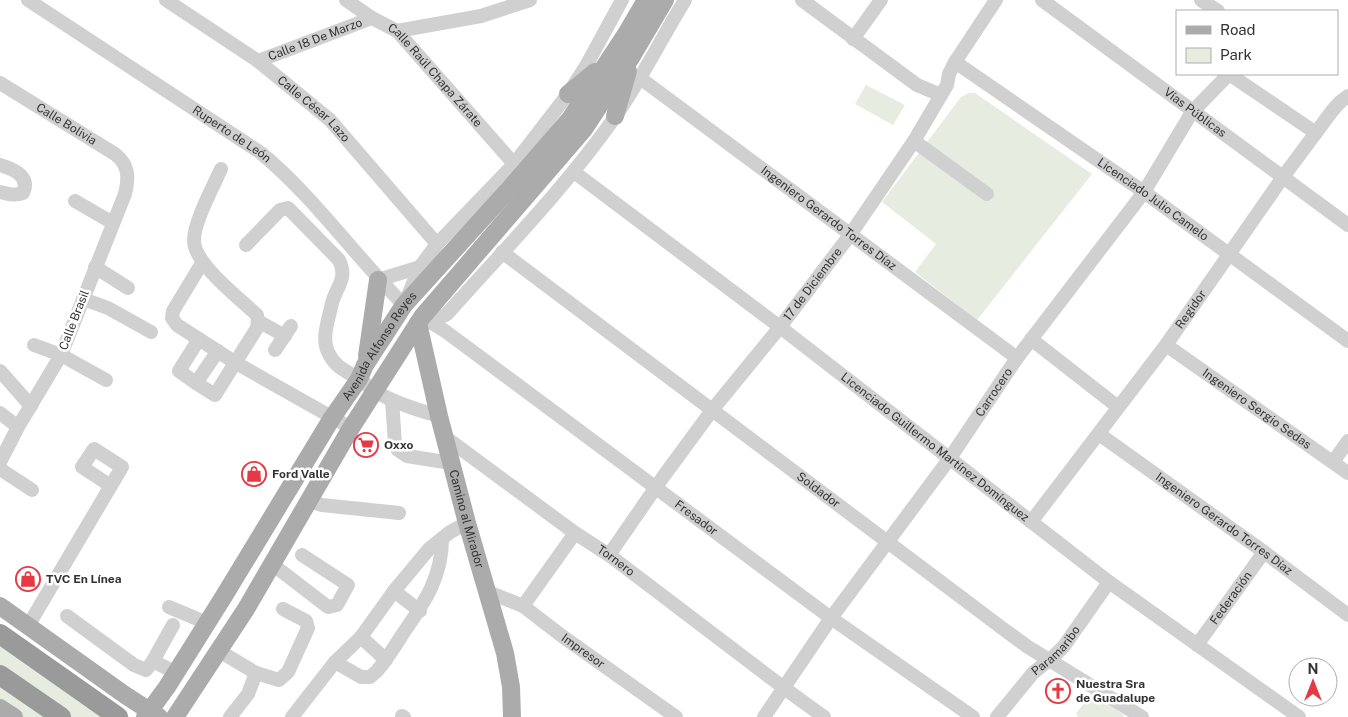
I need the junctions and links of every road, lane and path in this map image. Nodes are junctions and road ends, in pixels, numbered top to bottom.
1 (28, 0) edge
2 (166, 0) edge
3 (346, 0) edge
4 (530, 0) edge
5 (622, 0) edge
6 (646, 0) edge
7 (665, 0) edge
8 (685, 0) edge
9 (802, 0) edge
10 (881, 0) edge
11 (996, 0) edge
12 (1042, 0) edge
13 (1201, 0) edge
14 (1216, 10) edge
15 (372, 18) junction
16 (397, 31) junction
17 (853, 39) junction
18 (632, 56) junction
19 (610, 58) junction
20 (258, 60) junction
21 (955, 62) junction
22 (1227, 75) edge
23 (1229, 75) edge
24 (640, 78) junction
25 (0, 83) edge
26 (568, 94) junction
27 (941, 94) junction
28 (1348, 96) edge
29 (1192, 112) junction
30 (615, 116) junction
31 (1316, 133) junction
32 (914, 141) junction
33 (514, 164) junction
34 (0, 165) edge
35 (221, 169) dead end
36 (127, 170) joint
37 (574, 172) junction
38 (1283, 176) junction
39 (0, 192) edge
40 (1144, 192) junction
41 (986, 194) dead end
42 (75, 202) dead end
43 (113, 223) junction
44 (1348, 225) edge
45 (850, 234) junction
46 (437, 244) junction
47 (246, 245) dead end
48 (353, 249) junction
49 (502, 252) junction
50 (1230, 254) junction
51 (339, 260) junction
52 (202, 262) junction
53 (95, 267) junction
54 (420, 267) junction
55 (378, 280) junction
56 (128, 288) dead end
57 (82, 300) junction
58 (404, 305) junction
59 (420, 320) junction
60 (258, 321) junction
61 (780, 327) junction
62 (151, 332) dead end
63 (199, 339) junction
64 (1031, 339) junction
65 (1348, 341) edge
66 (34, 345) dead end
67 (1166, 345) junction
68 (275, 350) dead end
69 (218, 351) junction
70 (61, 355) junction
71 (1017, 358) junction
72 (236, 363) junction
73 (0, 371) edge
74 (362, 372) junction
75 (106, 380) dead end
76 (196, 383) junction
77 (374, 391) junction
78 (392, 400) junction
79 (31, 406) junction
80 (1118, 407) junction
81 (713, 410) junction
82 (0, 413) edge
83 (439, 416) junction
84 (332, 418) junction
85 (18, 427) junction
86 (351, 428) junction
87 (1099, 434) junction
88 (445, 437) junction
89 (1348, 440) edge
90 (950, 458) junction
91 (0, 462) edge
92 (452, 462) junction
93 (1333, 462) junction
94 (0, 469) edge
95 (1348, 473) edge
96 (111, 486) dead end
97 (656, 488) junction
98 (32, 490) dead end
99 (309, 500) junction
100 (399, 513) dead end
101 (1032, 522) junction
102 (467, 523) junction
103 (575, 533) junction
104 (442, 539) junction
105 (889, 542) junction
106 (1264, 552) junction
107 (302, 555) dead end
108 (608, 555) junction
109 (272, 564) junction
110 (1109, 582) junction
111 (394, 591) junction
112 (486, 591) junction
113 (0, 606) edge
114 (169, 606) dead end
115 (523, 606) junction
116 (284, 609) dead end
117 (420, 611) junction
118 (1348, 615) edge
119 (67, 616) dead end
120 (831, 618) junction
121 (207, 623) junction
122 (172, 625) dead end
123 (28, 626) junction
124 (0, 634) edge
125 (361, 637) junction
126 (1197, 645) junction
127 (219, 651) junction
128 (1050, 659) junction
129 (152, 660) junction
130 (386, 660) junction
131 (335, 662) junction
132 (91, 671) junction
133 (256, 673) junction
134 (0, 674) edge
135 (172, 680) junction
136 (784, 688) junction
137 (189, 694) junction
138 (125, 695) junction
139 (0, 708) edge
140 (151, 715) edge
141 (667, 715) edge
142 (1136, 715) edge
143 (14, 717) edge
144 (61, 717) edge
145 (106, 717) edge
146 (118, 717) edge
147 (175, 717) edge
148 (189, 717) edge
149 (230, 717) edge
150 (292, 717) edge
151 (512, 717) edge
152 (764, 717) edge
153 (824, 717) edge
154 (973, 717) edge
155 (997, 717) edge
156 (1300, 717) edge

1 - 48 street, Ruperto de León
2 - 20 street, Calle César Lazo
3 - 15 street, Calle Raúl Chapa Zárate
4 - 16 street
5 - 26 street
6 - 19 main road, Avenida Alfonso Reyes
7 - 18 main road, Avenida Alfonso Reyes
8 - 24 street
9 - 17 street
10 - 17 street
11 - 21 street, 17 de Diciembre
12 - 29 street, Vías Públicas
13 - 14 street
15 - 16 street, Calle Raúl Chapa Zárate
15 - 20 street, Calle 18 De Marzo
16 - 33 street, Calle Raúl Chapa Zárate
17 - 27 street
18 - 30 main road
18 - 59 main road, Avenida Alfonso Reyes
19 - 26 main road
19 - 58 main road, Avenida Alfonso Reyes
20 - 46 street, Calle César Lazo
21 - 27 street, 17 de Diciembre
21 - 40 street, Licenciado Julio Camelo
22 - 29 street, Carrocero
23 - 31 street
24 - 30 street
24 - 45 street, Ingeniero Gerardo Torres Díaz
25 - 36 street, Calle Bolivia
26 - 33 street
27 - 32 street, 17 de Diciembre
28 - 31 street, Regidor
29 - 38 street, Vías Públicas
29 - 40 street, Carrocero
30 - 37 street
31 - 38 street, Regidor
32 - 41 street
32 - 45 street, 17 de Diciembre
33 - 46 street
34 - 39 street
35 - 52 street
36 - 43 street, Calle Brasil
37 - 49 street
37 - 61 street, Licenciado Guillermo Martínez Domínguez
38 - 44 street, Vías Públicas
38 - 50 street, Regidor
40 - 50 street, Licenciado Julio Camelo
40 - 64 street, Carrocero
42 - 43 street
43 - 53 street, Calle Brasil
45 - 61 street, 17 de Diciembre
45 - 71 street, Ingeniero Gerardo Torres Díaz
46 - 54 street
47 - 51 street
48 - 51 street
48 - 55 street, Ruperto de León
49 - 59 street
49 - 81 street, Soldador
50 - 65 street, Licenciado Julio Camelo
50 - 67 street, Regidor
51 - 74 street
52 - 60 street
52 - 63 street
53 - 56 street
53 - 57 street, Calle Brasil
54 - 55 street
54 - 58 street
55 - 58 street, Ruperto de León
55 - 74 main road
57 - 62 street
57 - 70 street, Calle Brasil
58 - 59 main road
58 - 74 main road, Avenida Alfonso Reyes
59 - 77 main road, Avenida Alfonso Reyes
59 - 83 main road, Camino al Mirador
59 - 97 street, Fresador
60 - 68 street
60 - 72 street
61 - 81 street, 17 de Diciembre
61 - 90 street, Licenciado Guillermo Martínez Domínguez
63 - 69 street
63 - 76 street
64 - 71 street, Carrocero
64 - 80 street
66 - 70 street
67 - 80 street, Regidor
67 - 93 street, Ingeniero Sergio Sedas
69 - 72 street
69 - 76 street
70 - 75 street
70 - 79 street, Calle Brasil
71 - 90 street, Carrocero
72 - 76 street
72 - 84 street
73 - 79 street
74 - 77 street
74 - 84 main road, Avenida Alfonso Reyes
77 - 78 street
77 - 86 main road, Avenida Alfonso Reyes
78 - 83 street
78 - 92 street
79 - 85 street, Calle Brasil
80 - 87 street, Regidor
81 - 97 street, 17 de Diciembre
81 - 105 street, Soldador
82 - 85 street
83 - 88 main road, Camino al Mirador
84 - 86 street
84 - 121 main road, Avenida Alfonso Reyes
85 - 91 street, Calle Brasil
86 - 99 main road, Avenida Alfonso Reyes
87 - 101 street, Regidor
87 - 106 street, Ingeniero Gerardo Torres Díaz
88 - 92 main road, Camino al Mirador
88 - 103 street, Tornero
89 - 93 street
90 - 101 street, Licenciado Guillermo Martínez Domínguez
90 - 105 street, Carrocero
92 - 102 main road, Camino al Mirador
93 - 95 street, Ingeniero Sergio Sedas
94 - 98 street
96 - 123 street
97 - 108 street, 17 de Diciembre
97 - 120 street, Fresador
99 - 100 street
99 - 109 main road, Avenida Alfonso Reyes
101 - 110 street, Licenciado Guillermo Martínez Domínguez
102 - 104 street
102 - 112 main road, Camino al Mirador
103 - 108 street, Tornero
103 - 115 street
104 - 111 street
104 - 117 street
105 - 120 street, Carrocero
105 - 128 street, Soldador
106 - 118 street, Ingeniero Gerardo Torres Díaz
106 - 126 street, Federación
107 - 109 street
108 - 136 street, Tornero
109 - 127 main road, Avenida Alfonso Reyes
110 - 126 street, Licenciado Guillermo Martínez Domínguez
110 - 128 street, Paramaribo
111 - 117 street
111 - 125 street
112 - 115 street, Impresor
112 - 151 main road, Camino al Mirador
113 - 123 main road
114 - 121 street
115 - 141 street, Impresor
116 - 133 street
117 - 130 street
119 - 129 street
120 - 136 street, Carrocero
120 - 154 street, Fresador
121 - 135 main road, Avenida Alfonso Reyes
122 - 129 street
123 - 132 main road
124 - 146 highway, bridge
125 - 130 street
125 - 131 street
126 - 156 street, Licenciado Guillermo Martínez Domínguez
127 - 133 street
127 - 137 main road, Avenida Alfonso Reyes
128 - 142 street, Soldador
128 - 155 street, Paramaribo
129 - 135 street
130 - 131 street
131 - 150 street
132 - 138 main road
132 - 145 main road
133 - 149 street
134 - 144 highway
135 - 138 main road
135 - 140 main road, Avenida Alfonso Reyes
136 - 152 street, Carrocero
136 - 153 street, Tornero
137 - 147 main road, Avenida Alfonso Reyes
137 - 148 main road
138 - 140 main road
139 - 143 main road

